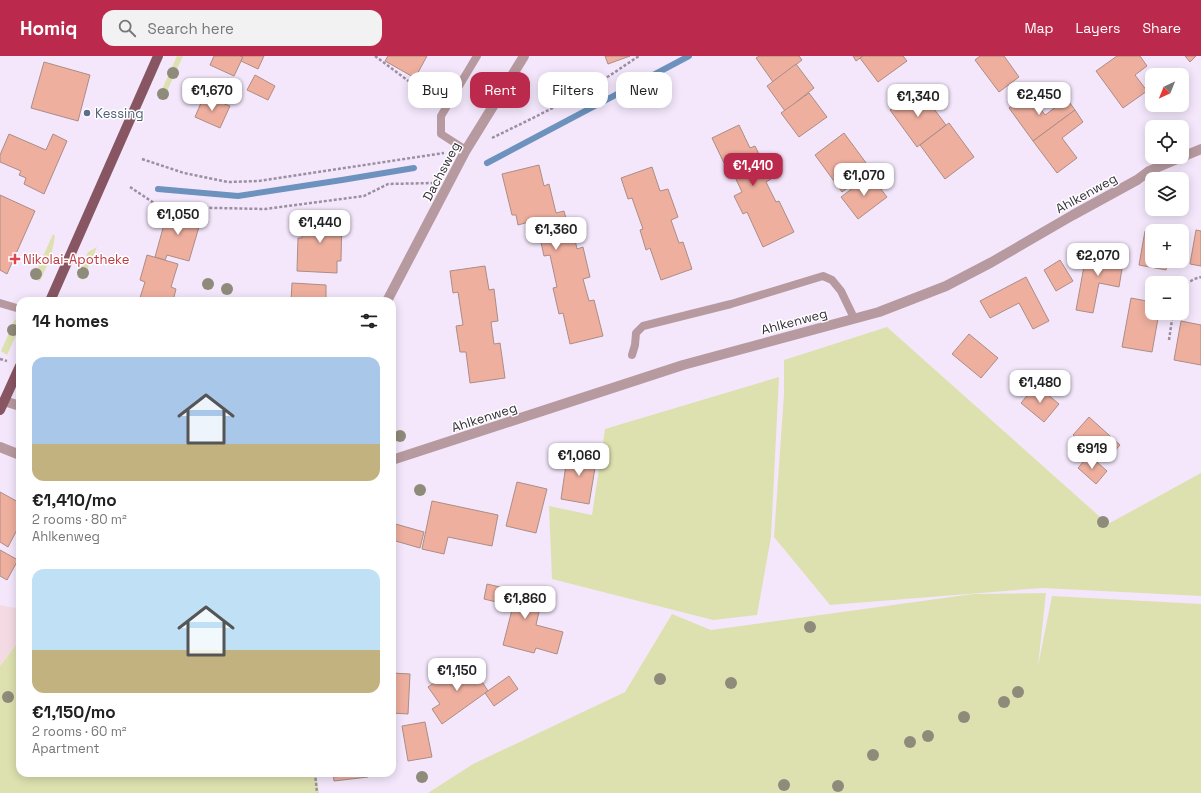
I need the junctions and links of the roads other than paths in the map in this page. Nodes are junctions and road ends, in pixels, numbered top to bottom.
1 (158, 56) edge
2 (477, 56) edge
3 (524, 56) edge
4 (1201, 149) edge
5 (466, 150) junction
6 (1189, 154) edge
7 (1167, 164) edge
8 (52, 297) edge
9 (389, 297) edge
10 (0, 303) edge
11 (16, 308) edge
12 (854, 318) junction
13 (632, 355) dead end
14 (16, 375) edge
15 (2, 405) edge
16 (16, 406) edge
17 (0, 446) edge
18 (16, 453) edge
19 (396, 459) edge

1 - 8 main road
2 - 5 lane
3 - 5 street, Dachsweg
4 - 6 street, Ahlkenweg
5 - 9 street, Dachsweg
7 - 12 street, Ahlkenweg
10 - 11 lane
12 - 13 lane
12 - 19 street, Ahlkenweg
14 - 15 main road
15 - 16 street
17 - 18 street

